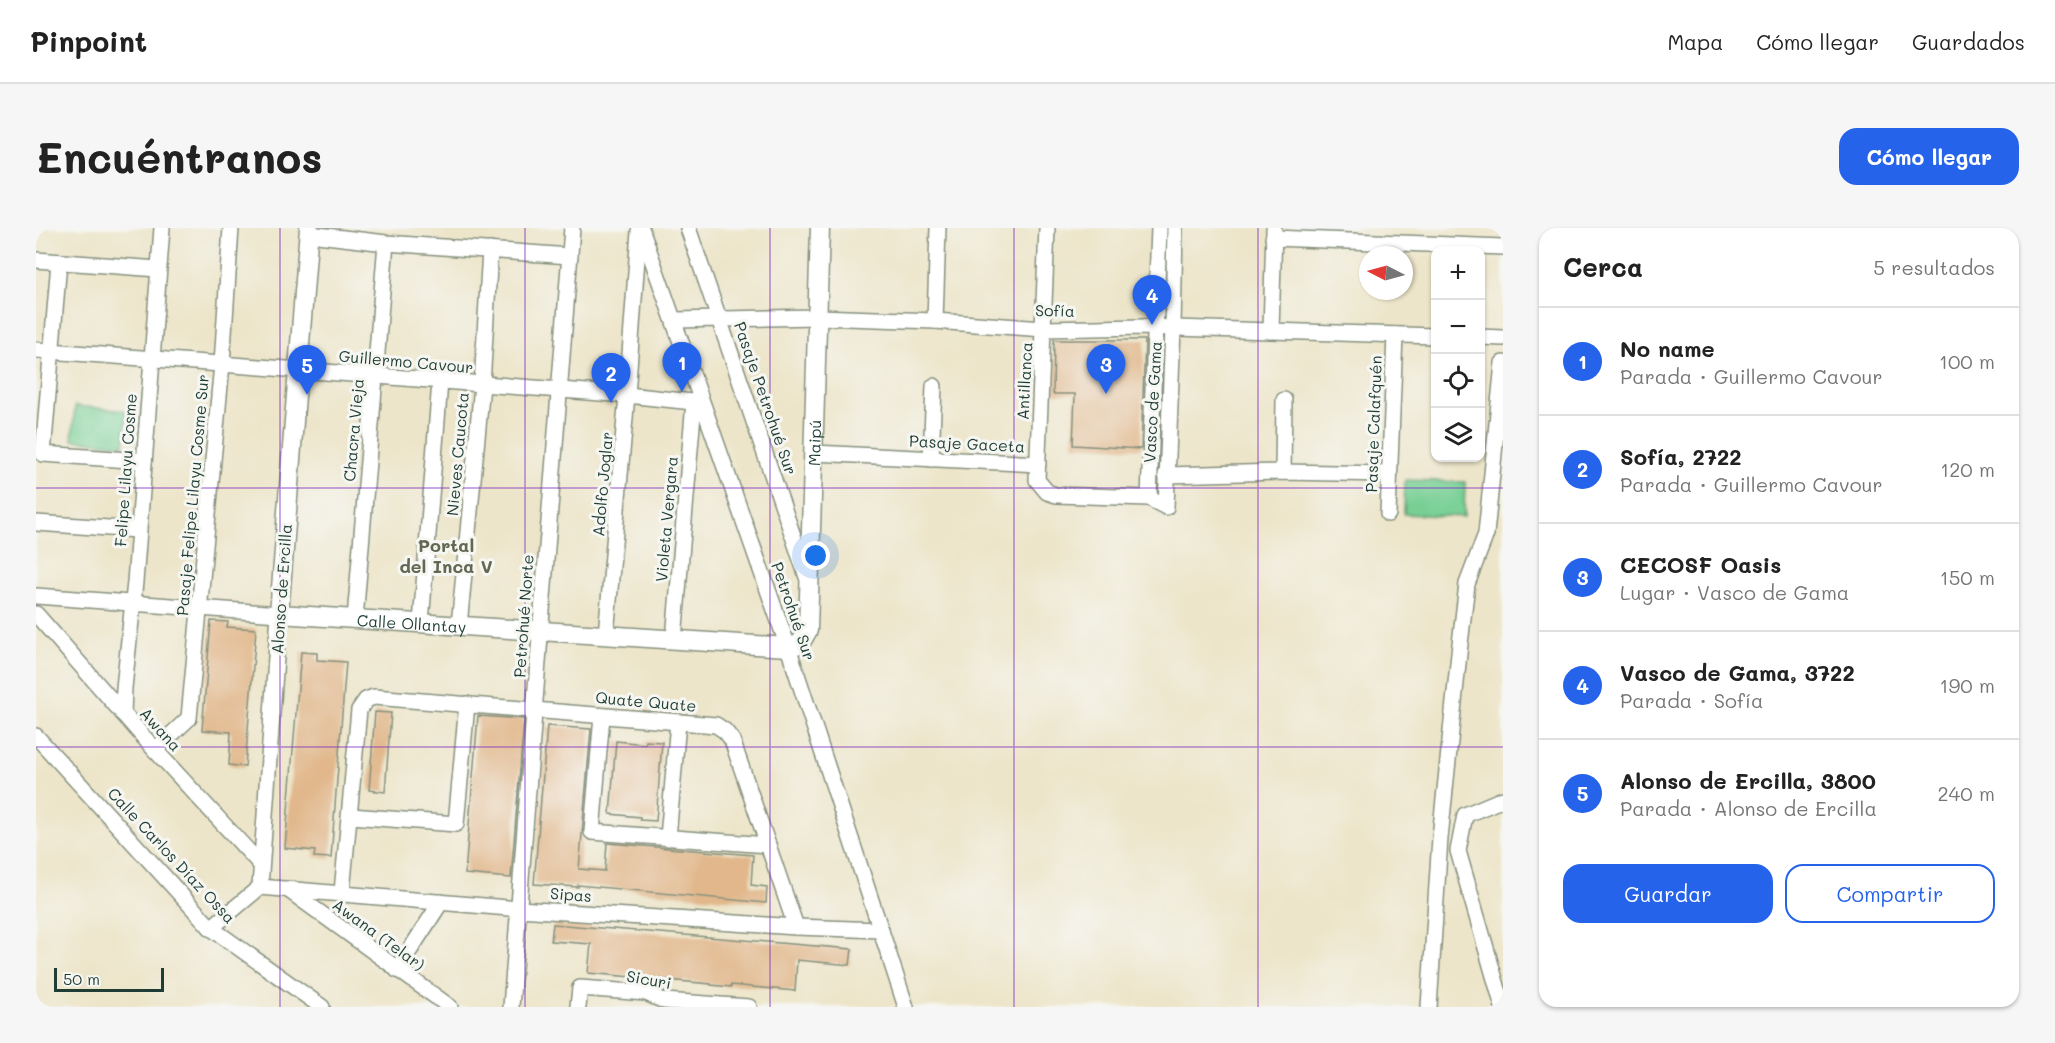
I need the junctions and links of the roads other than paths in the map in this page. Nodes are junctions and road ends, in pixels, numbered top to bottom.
1 (162, 228) edge
2 (231, 228) edge
3 (572, 228) edge
4 (640, 228) edge
5 (688, 228) edge
6 (820, 228) edge
7 (938, 228) edge
8 (1047, 228) edge
9 (1159, 228) edge
10 (1175, 228) edge
11 (309, 231) edge
12 (1274, 233) edge
13 (386, 243) junction
14 (1503, 247) edge
15 (490, 250) junction
16 (570, 256) junction
17 (36, 260) edge
18 (59, 262) junction
19 (158, 269) junction
20 (818, 317) junction
21 (720, 318) junction
22 (675, 320) junction
23 (934, 321) junction
24 (1044, 328) junction
25 (1156, 328) junction
26 (1173, 328) junction
27 (1271, 331) junction
28 (1395, 335) junction
29 (1431, 336) edge
30 (1485, 337) edge
31 (1503, 338) edge
32 (36, 350) edge
33 (52, 352) junction
34 (151, 358) junction
35 (1503, 363) edge
36 (222, 364) junction
37 (298, 370) junction
38 (376, 377) junction
39 (440, 382) junction
40 (482, 385) junction
41 (934, 386) dead end
42 (560, 391) junction
43 (627, 395) junction
44 (1284, 400) dead end
45 (698, 402) junction
46 (814, 453) junction
47 (931, 459) junction
48 (144, 461) junction
49 (1038, 464) junction
50 (1283, 472) junction
51 (1389, 474) junction
52 (1166, 475) junction
53 (1149, 498) junction
54 (1166, 507) joint
55 (1388, 514) dead end
56 (36, 523) edge
57 (138, 530) junction
58 (808, 580) junction
59 (36, 596) edge
60 (133, 602) junction
61 (200, 607) junction
62 (36, 614) edge
63 (279, 614) junction
64 (356, 619) junction
65 (421, 623) junction
66 (459, 626) junction
67 (540, 631) junction
68 (606, 635) junction
69 (674, 639) junction
70 (788, 647) junction
71 (467, 704) junction
72 (534, 709) junction
73 (123, 714) junction
74 (602, 716) junction
75 (678, 722) junction
76 (36, 736) edge
77 (155, 750) junction
78 (1503, 799) edge
79 (351, 816) junction
80 (668, 838) junction
81 (768, 845) junction
82 (1458, 851) junction
83 (1439, 852) junction
84 (261, 865) junction
85 (260, 887) junction
86 (287, 888) junction
87 (342, 892) junction
88 (441, 902) junction
89 (519, 909) junction
90 (796, 927) junction
91 (211, 928) junction
92 (881, 930) junction
93 (397, 970) junction
94 (664, 1004) edge
95 (322, 1007) edge
96 (450, 1007) edge
97 (511, 1007) edge
98 (578, 1007) edge
99 (741, 1007) edge
100 (906, 1007) edge
101 (1429, 1007) edge
102 (1503, 1007) edge

1 - 19 street, Felipe Lilayu Cosme
2 - 36 street, Pasaje Felipe Lilayu Cosme Sur
3 - 16 street, Petrohué Norte
4 - 22 street, Petrohué Sur
4 - 43 street, Adolfo Joglar
5 - 21 street, Pasaje Petrohué Sur
6 - 20 street, Maipú
7 - 23 street
8 - 24 street, Antillanca
9 - 25 street, Vasco de Gama
10 - 26 street, Vasco de Gama
11 - 13 street
11 - 37 street, Alonso de Ercilla
12 - 14 street
12 - 27 street
13 - 15 street
13 - 38 street, Chacra Vieja
15 - 16 street
15 - 40 street, Nieves Caucota
16 - 42 street, Petrohué Norte
17 - 18 street
18 - 19 street
18 - 33 street
19 - 34 street, Felipe Lilayu Cosme
20 - 21 street, Sofía
20 - 23 street, Sofía
20 - 46 street, Maipú
21 - 22 street, Sofía
21 - 58 street, Pasaje Petrohué Sur
22 - 45 street, Petrohué Sur
23 - 24 street, Sofía
24 - 25 street, Sofía
24 - 49 street, Antillanca
25 - 26 street, Sofía
25 - 53 street, Vasco de Gama
26 - 27 street, Sofía
26 - 52 street, Vasco de Gama
27 - 28 street, Sofía
28 - 29 street, Sofía
28 - 51 street, Pasaje Calafquén
30 - 31 street
32 - 33 street, Guillermo Cavour
33 - 34 street, Guillermo Cavour
33 - 48 street
34 - 36 street, Guillermo Cavour
34 - 48 street, Felipe Lilayu Cosme
35 - 83 street
36 - 37 street, Guillermo Cavour
36 - 61 street, Pasaje Felipe Lilayu Cosme Sur
37 - 38 street, Guillermo Cavour
37 - 63 street, Alonso de Ercilla
38 - 39 street, Guillermo Cavour
38 - 64 street, Chacra Vieja
39 - 40 street, Guillermo Cavour
39 - 65 street, Nieves Caucota
40 - 42 street, Guillermo Cavour
40 - 66 street, Nieves Caucota
41 - 47 street
42 - 43 street, Guillermo Cavour
42 - 67 street, Petrohué Norte
43 - 45 street, Guillermo Cavour
43 - 68 street, Adolfo Joglar
44 - 50 street
45 - 69 street, Violeta Vergara
45 - 70 street, Petrohué Sur
46 - 47 street, Pasaje Gaceta
46 - 58 street, Maipú
47 - 49 street, Pasaje Gaceta
48 - 57 street, Felipe Lilayu Cosme
49 - 53 street, Pasaje Gaceta
50 - 51 street
50 - 52 street
51 - 55 street, Pasaje Calafquén
52 - 54 street, Vasco de Gama
53 - 54 street, Pasaje Gaceta
56 - 57 street
57 - 60 street, Felipe Lilayu Cosme
58 - 70 street, Maipú
59 - 60 street, Calle Ollantay
60 - 61 street, Calle Ollantay
60 - 73 street, Felipe Lilayu Cosme
61 - 63 street, Calle Ollantay
61 - 77 street, Pasaje Felipe Lilayu Cosme Sur
62 - 73 street, Awana
63 - 64 street, Calle Ollantay
63 - 84 street, Alonso de Ercilla
64 - 65 street, Calle Ollantay
65 - 66 street, Calle Ollantay
66 - 67 street, Calle Ollantay
67 - 68 street, Calle Ollantay
67 - 72 street, Petrohué Norte
68 - 69 street, Calle Ollantay
69 - 70 street, Calle Ollantay
70 - 92 street, Petrohué Sur
71 - 72 street, Quate Quate
71 - 79 street, Quate Quate
71 - 79 street
72 - 74 street, Quate Quate
72 - 89 street, Petrohué Norte
73 - 77 street, Awana
74 - 75 street, Quate Quate
74 - 80 street
75 - 80 street
75 - 81 street, Quate Quate
76 - 91 street, Calle Carlos Díaz Ossa
77 - 84 street, Awana
78 - 82 street
79 - 87 street
80 - 81 street
81 - 90 street, Quate Quate
82 - 83 street
82 - 102 street
83 - 101 street
84 - 85 street, Alonso de Ercilla
85 - 86 street, Sipas
85 - 91 street
86 - 87 street, Sipas
86 - 93 street, Awana (Telar)
87 - 88 street, Sipas
88 - 89 street, Sipas
88 - 93 street
89 - 90 street, Sipas
89 - 97 street, Petrohué Norte
90 - 92 street, Sipas
91 - 95 street, Calle Carlos Díaz Ossa
92 - 100 street, Petrohué Sur
93 - 96 street, Awana (Telar)
94 - 98 street, Sicuri
94 - 99 street, Sicuri

